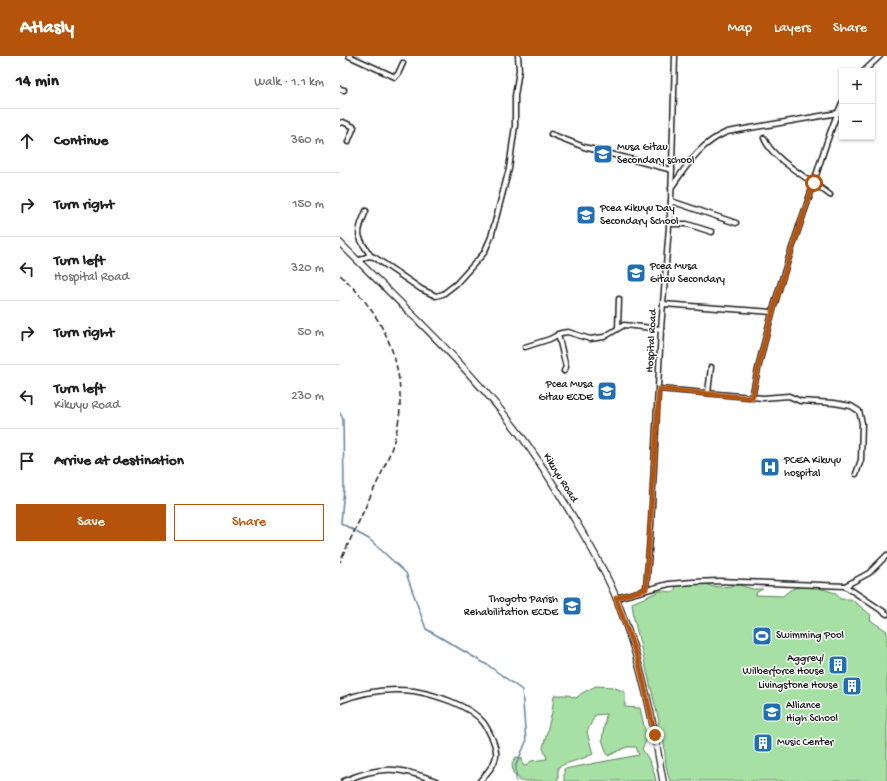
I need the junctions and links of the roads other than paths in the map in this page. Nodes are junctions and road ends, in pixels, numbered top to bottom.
1 (349, 56) edge
2 (518, 56) edge
3 (675, 56) edge
4 (880, 56) edge
5 (403, 63) dead end
6 (867, 68) edge
7 (842, 104) edge
8 (838, 113) junction
9 (340, 123) edge
10 (550, 134) dead end
11 (764, 138) dead end
12 (348, 142) dead end
13 (672, 170) junction
14 (814, 183) junction
15 (671, 188) junction
16 (830, 195) dead end
17 (671, 201) junction
18 (366, 211) dead end
19 (736, 223) dead end
20 (669, 224) junction
21 (712, 232) dead end
22 (340, 243) edge
23 (371, 256) junction
24 (358, 261) junction
25 (620, 299) dead end
26 (663, 304) junction
27 (772, 312) junction
28 (618, 328) junction
29 (661, 329) junction
30 (558, 334) junction
31 (525, 347) dead end
32 (711, 367) dead end
33 (564, 371) dead end
34 (659, 389) junction
35 (708, 393) junction
36 (752, 398) junction
37 (856, 474) dead end
38 (887, 555) edge
39 (845, 586) junction
40 (646, 589) junction
41 (616, 598) junction
42 (887, 614) edge
43 (340, 701) edge
44 (344, 781) edge
45 (436, 781) edge
46 (480, 781) edge
47 (663, 781) edge

1 - 5 street
2 - 23 street
3 - 13 street, Hospital Road
4 - 6 street
7 - 8 street
8 - 14 street
8 - 15 street
9 - 12 street
10 - 13 street
11 - 14 street
13 - 15 street, Hospital Road
14 - 16 street
14 - 27 street
15 - 17 street, Hospital Road
17 - 19 street
17 - 20 street, Hospital Road
18 - 23 street
20 - 21 street
20 - 26 street, Hospital Road
22 - 24 main road, Kikuyu Road
23 - 24 street
24 - 41 main road, Kikuyu Road
25 - 28 street
26 - 27 street
26 - 29 street, Hospital Road
27 - 36 street
28 - 29 street
28 - 30 street
29 - 34 street, Hospital Road
30 - 31 street
30 - 33 street
32 - 35 street
34 - 35 street
34 - 40 street, Hospital Road
35 - 36 street
36 - 37 street
38 - 39 street
39 - 40 street
39 - 42 street
40 - 41 street
41 - 47 main road, Kikuyu Road
43 - 46 street
44 - 45 street

